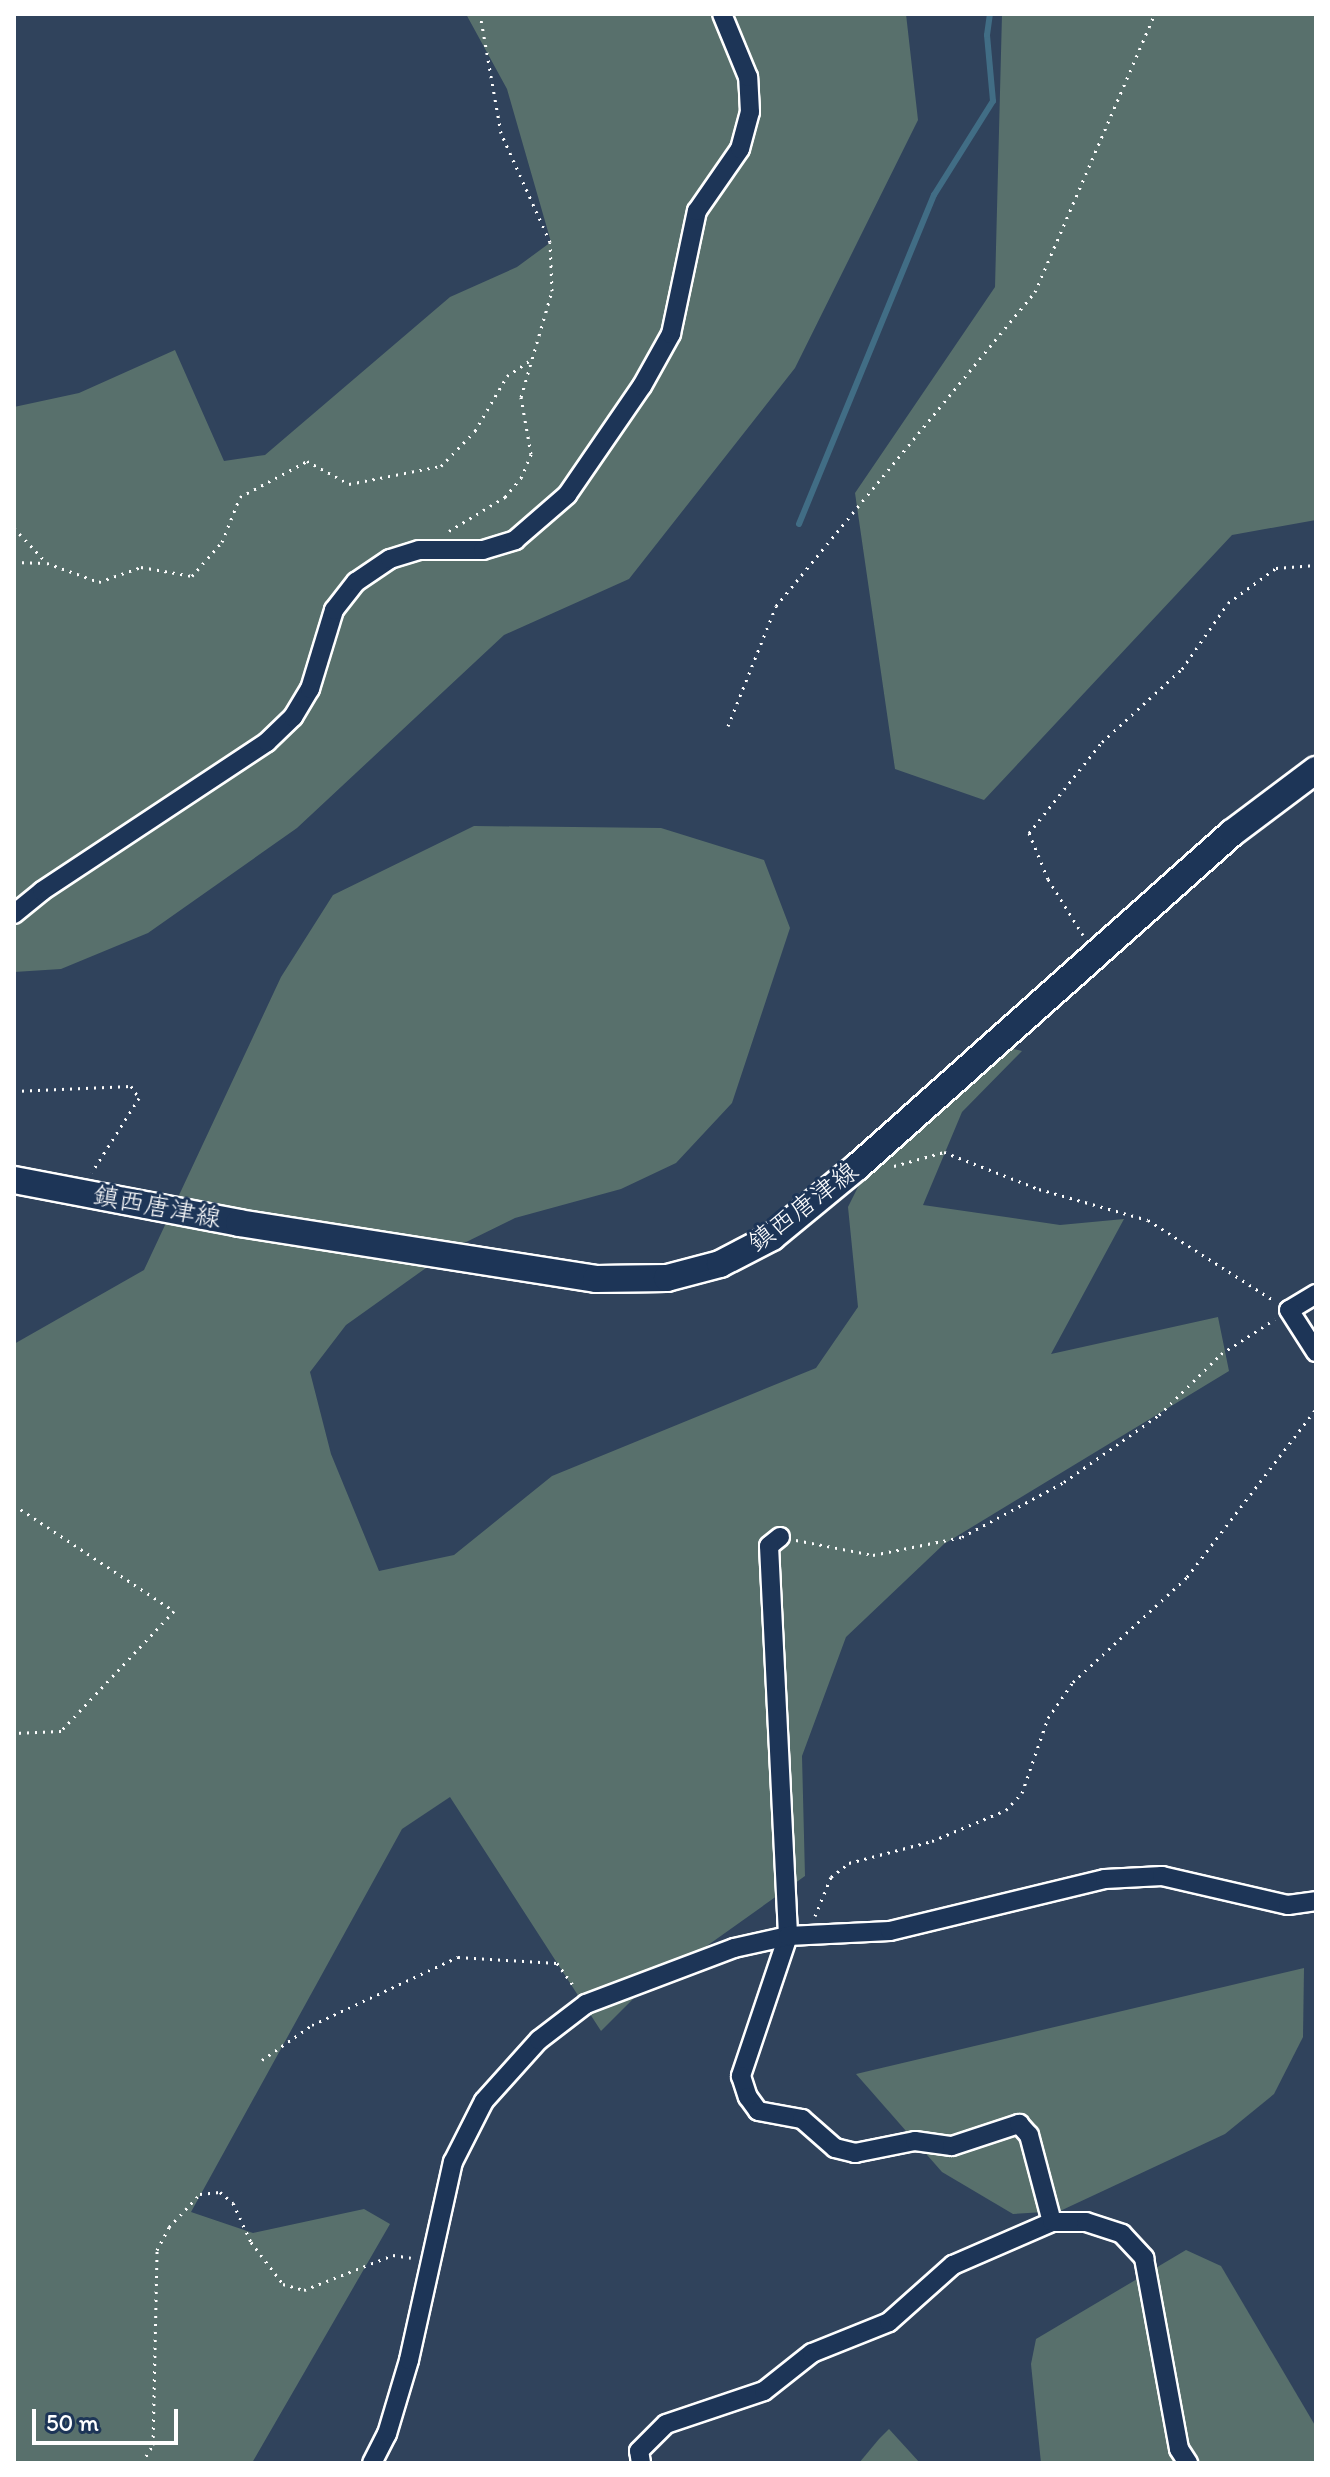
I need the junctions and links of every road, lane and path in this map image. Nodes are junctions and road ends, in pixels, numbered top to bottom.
1 (480, 14) edge
2 (722, 14) edge
3 (1155, 14) edge
4 (531, 360) junction
5 (14, 528) edge
6 (419, 550) junction
7 (14, 562) edge
8 (47, 563) junction
9 (1316, 565) edge
10 (728, 726) dead end
11 (1316, 770) edge
12 (14, 914) edge
13 (1096, 955) junction
14 (14, 1091) edge
15 (857, 1167) junction
16 (14, 1180) edge
17 (79, 1192) junction
18 (1316, 1294) edge
19 (1289, 1310) junction
20 (1316, 1352) edge
21 (1316, 1409) edge
22 (14, 1505) edge
23 (780, 1537) joint
24 (14, 1733) edge
25 (1316, 1901) edge
26 (808, 1934) junction
27 (788, 1936) junction
28 (586, 2004) junction
29 (262, 2060) dead end
30 (1052, 2222) junction
31 (433, 2250) junction
32 (142, 2463) edge
33 (372, 2463) edge
34 (641, 2463) edge
35 (1188, 2463) edge

1 - 4 path
2 - 6 street
3 - 10 path
4 - 6 path
4 - 8 path
5 - 8 path
6 - 12 street
7 - 8 path
9 - 13 path
11 - 13 main road, 鎮西唐津線
13 - 15 main road, 鎮西唐津線
14 - 17 path
15 - 17 main road, 鎮西唐津線
15 - 19 path
16 - 17 main road, 鎮西唐津線
18 - 19 street
19 - 20 street
19 - 23 path
21 - 26 path
22 - 24 path
23 - 27 street
25 - 26 street
26 - 27 street
27 - 28 street
27 - 30 street
28 - 29 path
28 - 31 street
30 - 34 street
30 - 35 street
31 - 32 path
31 - 33 street

